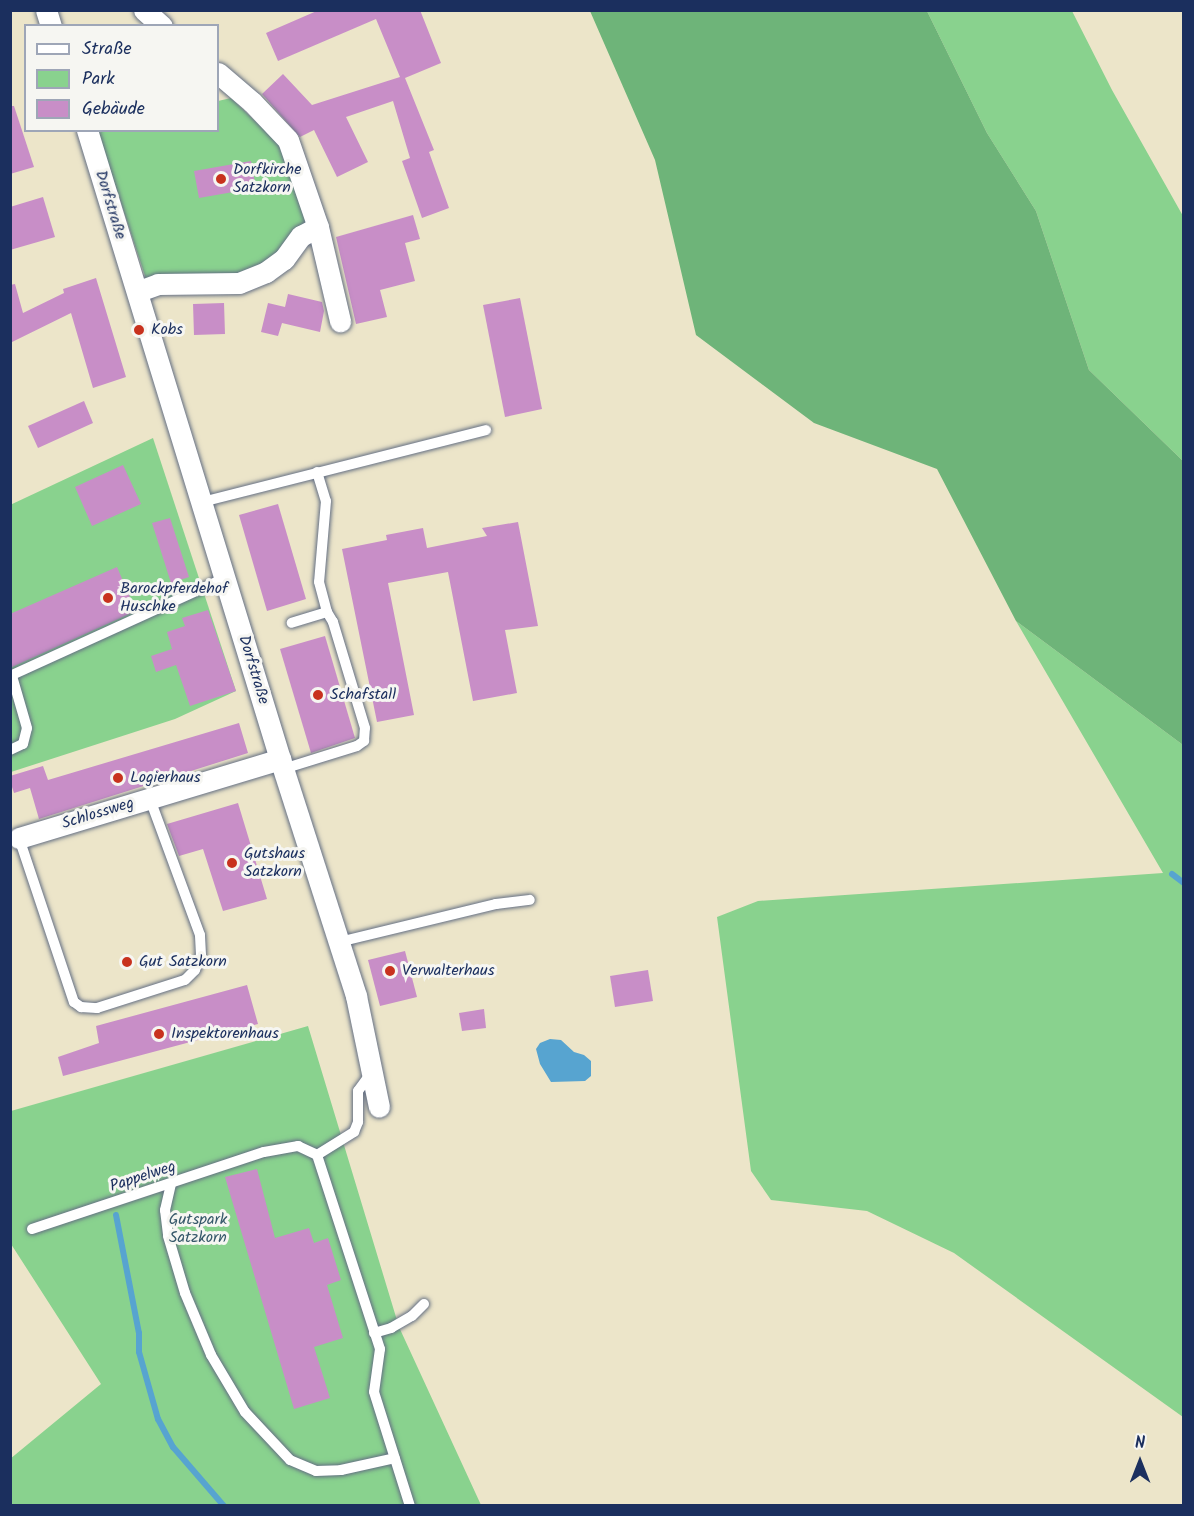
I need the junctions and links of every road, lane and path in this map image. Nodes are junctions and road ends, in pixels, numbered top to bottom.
1 (144, 10) edge
2 (160, 24) edge
3 (219, 74) edge
4 (88, 132) edge
5 (318, 226) junction
6 (139, 291) junction
7 (340, 321) dead end
8 (486, 430) dead end
9 (317, 472) junction
10 (201, 502) junction
11 (225, 578) junction
12 (327, 612) junction
13 (292, 623) dead end
14 (11, 676) edge
15 (10, 750) edge
16 (282, 764) junction
17 (150, 798) junction
18 (19, 838) joint
19 (530, 900) dead end
20 (339, 942) junction
21 (372, 1072) junction
22 (379, 1107) dead end
23 (317, 1155) junction
24 (171, 1184) junction
25 (32, 1229) dead end
26 (424, 1304) dead end
27 (374, 1333) junction
28 (395, 1458) junction
29 (410, 1506) edge

1 - 2 street
3 - 5 street
4 - 6 street, Dorfstraße
5 - 6 street
5 - 7 street
6 - 10 street, Dorfstraße
8 - 9 lane
9 - 10 lane
9 - 12 lane
10 - 11 street, Dorfstraße
11 - 14 lane
11 - 16 street, Dorfstraße
12 - 13 lane
12 - 16 lane
14 - 15 lane
16 - 17 street, Schlossweg
16 - 20 street, Dorfstraße
17 - 18 street, Schlossweg
17 - 18 lane
19 - 20 lane
20 - 21 street, Dorfstraße
21 - 22 street, Dorfstraße
21 - 23 lane
23 - 24 lane, Pappelweg
23 - 27 lane
24 - 25 lane, Pappelweg
24 - 28 lane
26 - 27 lane
27 - 28 lane
28 - 29 lane

